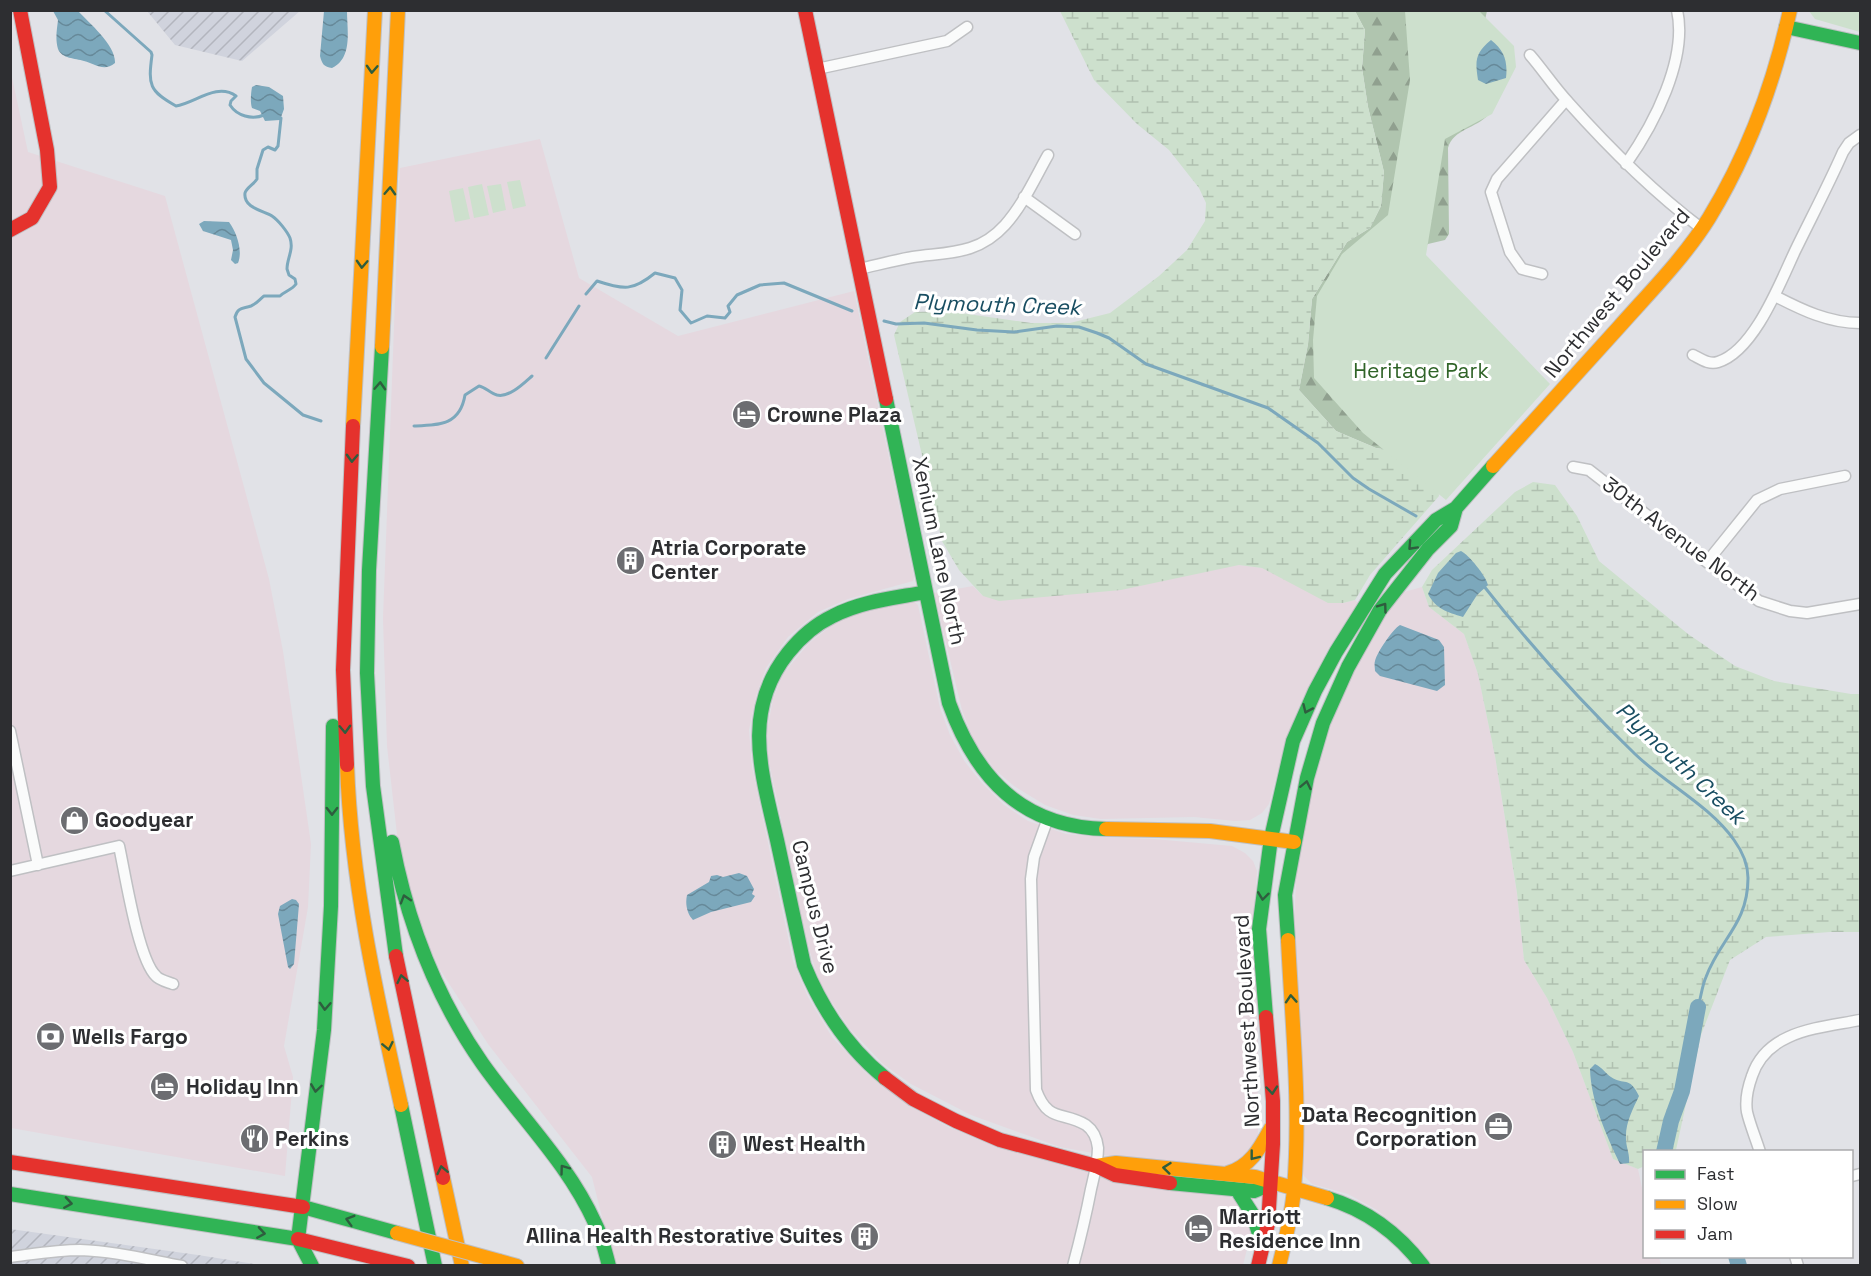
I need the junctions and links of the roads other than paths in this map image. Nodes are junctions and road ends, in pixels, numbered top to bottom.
1 (20, 10) edge
2 (375, 10) edge
3 (398, 10) edge
4 (805, 10) edge
5 (1677, 10) edge
6 (1790, 10) edge
7 (967, 27) dead end
8 (1786, 27) junction
9 (1860, 43) edge
10 (1530, 55) dead end
11 (817, 69) junction
12 (1566, 100) junction
13 (1860, 135) edge
14 (1048, 155) dead end
15 (1626, 164) junction
16 (1024, 197) junction
17 (1701, 228) junction
18 (10, 230) edge
19 (1075, 234) dead end
20 (859, 269) junction
21 (1542, 274) dead end
22 (1775, 296) junction
23 (1860, 322) edge
24 (1693, 355) dead end
25 (1573, 467) dead end
26 (1845, 476) dead end
27 (1456, 508) junction
28 (1707, 562) junction
29 (369, 570) junction
30 (926, 592) junction
31 (1860, 604) edge
32 (343, 670) junction
33 (10, 731) edge
34 (1048, 818) junction
35 (1271, 838) junction
36 (1294, 842) junction
37 (38, 865) junction
38 (10, 871) edge
39 (172, 984) dead end
40 (1860, 1020) edge
41 (1273, 1125) junction
42 (1759, 1150) edge
43 (10, 1162) edge
44 (1096, 1166) junction
45 (1225, 1174) junction
46 (1271, 1184) junction
47 (1294, 1189) junction
48 (1237, 1190) junction
49 (10, 1194) edge
50 (303, 1207) junction
51 (298, 1239) junction
52 (1262, 1248) junction
53 (10, 1257) edge
54 (404, 1264) edge
55 (182, 1266) edge
56 (312, 1266) edge
57 (435, 1266) edge
58 (462, 1266) edge
59 (517, 1266) edge
60 (609, 1266) edge
61 (1073, 1266) edge
62 (1258, 1266) edge
63 (1279, 1266) edge
64 (1423, 1266) edge

1 - 18 main road
2 -> 32 main road
29 -> 3 main road
4 - 11 main road, Xenium Lane North
5 - 15 street
6 - 8 main road, Northwest Boulevard
7 - 11 street
8 - 9 main road
8 - 17 main road, Northwest Boulevard
10 - 12 street
11 - 20 main road, Xenium Lane North
12 - 15 street
12 - 21 street
13 - 22 street
14 - 16 street
15 - 17 street
16 - 19 street
16 - 20 street
17 - 27 main road, Northwest Boulevard
20 - 30 main road, Xenium Lane North
22 - 23 street
22 - 24 street
25 - 28 street, 30th Avenue North
26 - 28 street
27 -> 35 main road, Northwest Boulevard
36 -> 27 main road, Northwest Boulevard
28 - 31 street, 30th Avenue North
58 -> 29 main road
60 -> 29 main road
30 - 34 main road, Xenium Lane North
30 - 44 main road, Campus Drive
32 -> 50 main road
32 -> 57 main road
33 - 37 street
34 - 35 main road, Xenium Lane North
34 - 44 street
35 - 36 main road, Xenium Lane North
35 -> 41 main road, Northwest Boulevard
47 -> 36 main road, Northwest Boulevard
37 - 38 street
37 - 39 street
40 - 42 street
41 -> 45 main road
41 - 46 main road, Northwest Boulevard
43 - 50 main road
45 -> 44 main road, Campus Drive
44 - 48 main road, Campus Drive
44 - 61 street
45 - 46 main road, Campus Drive
46 - 47 main road, Campus Drive
46 - 48 main road, Campus Drive
46 - 52 main road, Northwest Boulevard
47 - 63 main road, Northwest Boulevard
47 - 64 main road, Campus Drive
48 - 52 main road
49 -> 51 main road
50 - 51 main road
59 -> 50 main road, bridge
51 - 54 main road
51 - 56 main road
52 - 62 main road, Northwest Boulevard
53 - 55 street

